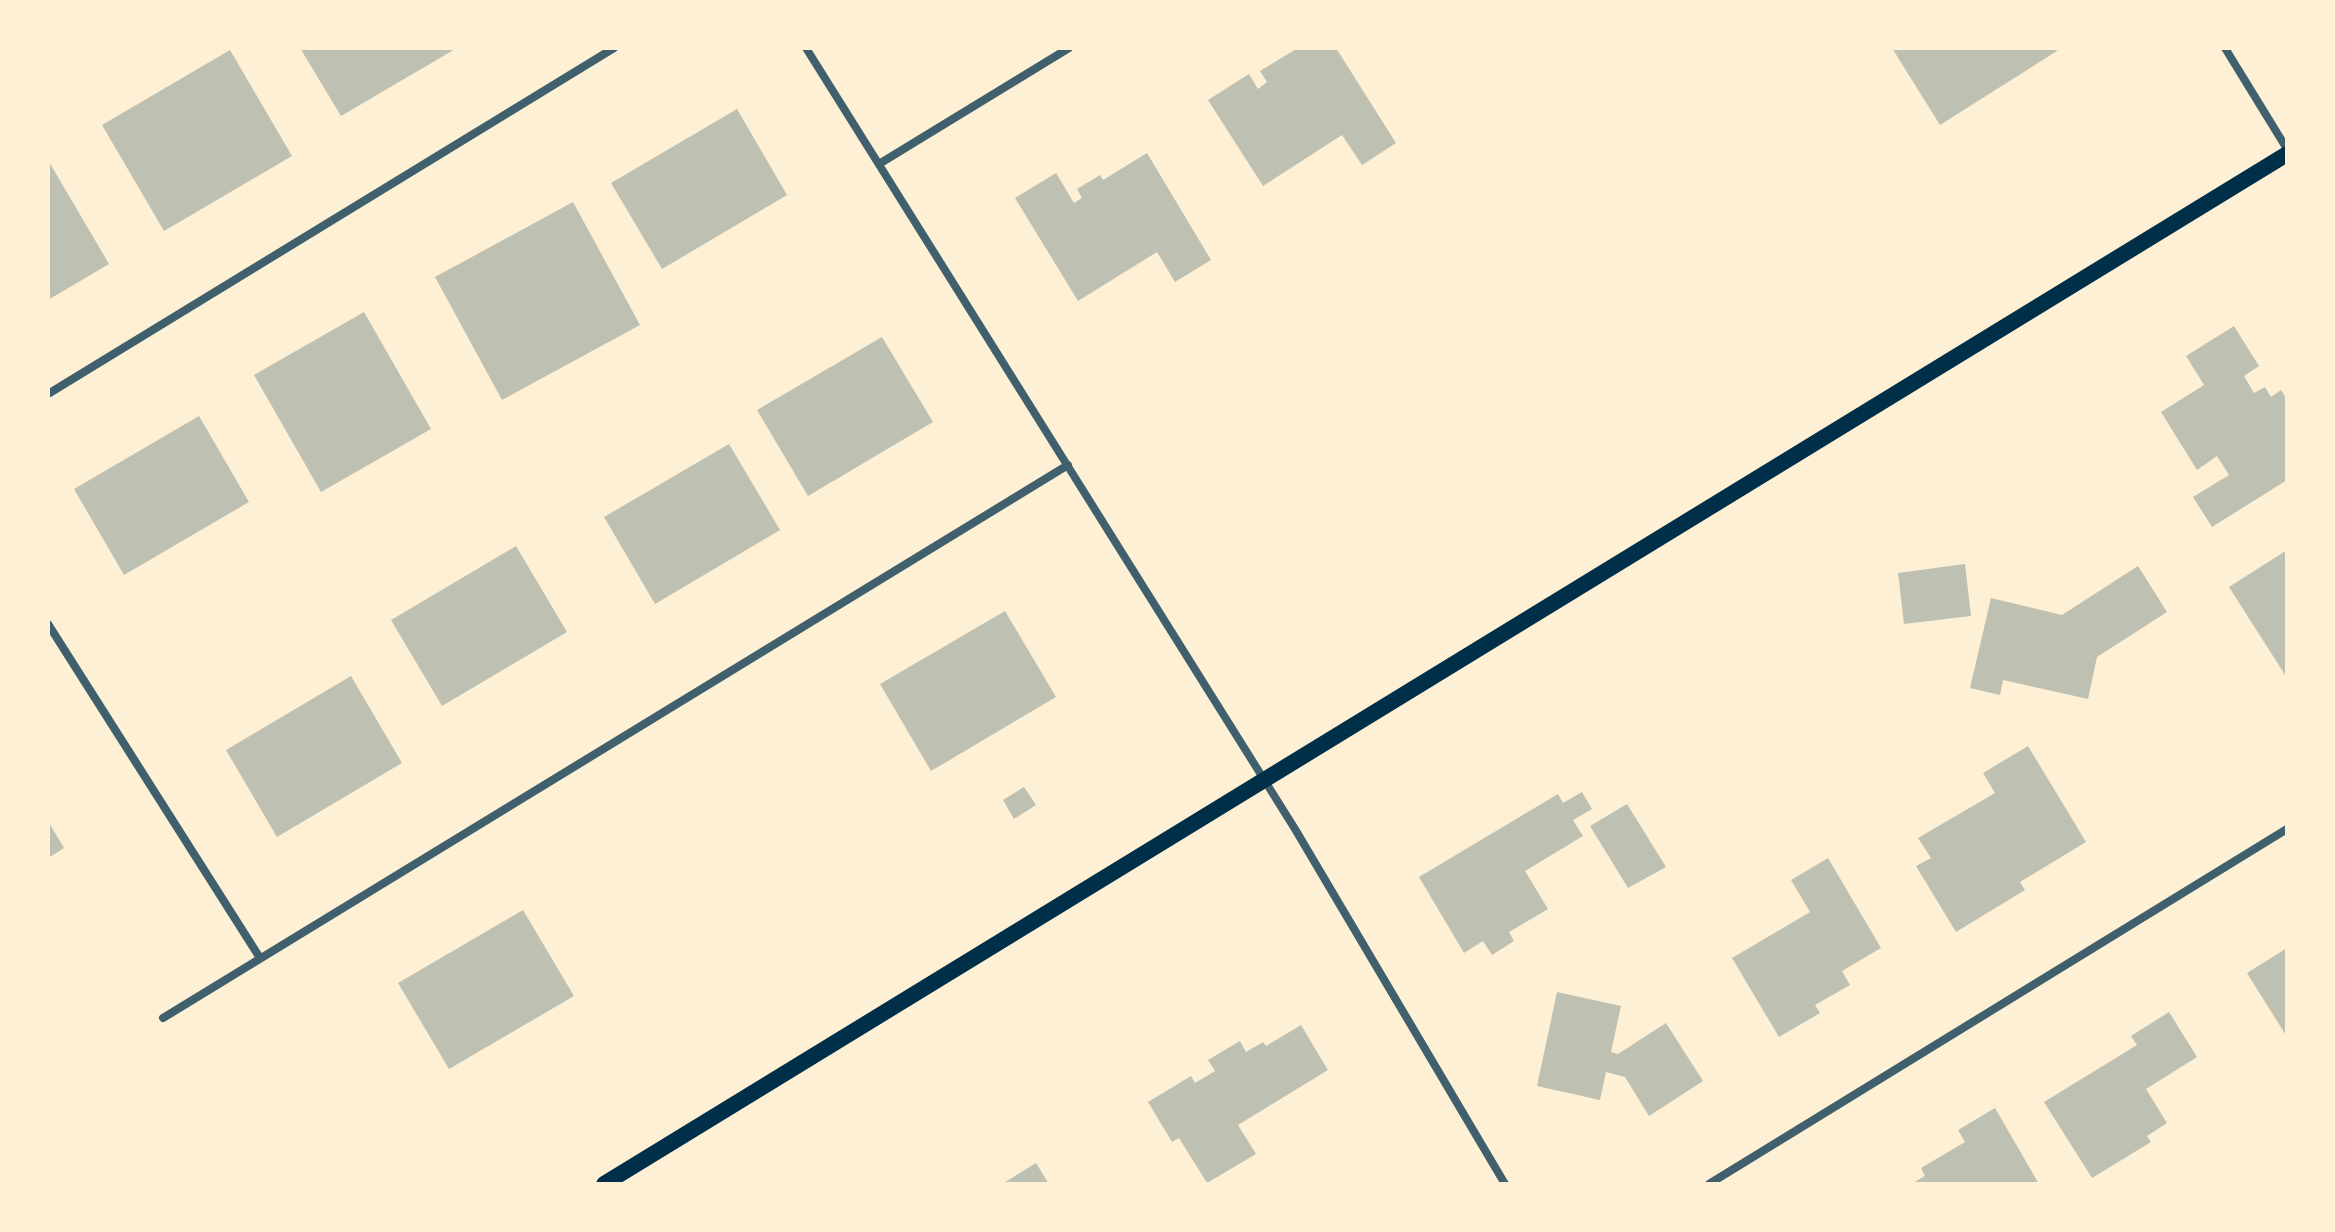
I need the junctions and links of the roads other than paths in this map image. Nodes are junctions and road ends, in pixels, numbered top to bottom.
1 (614, 48) edge
2 (806, 48) edge
3 (1069, 48) edge
4 (2225, 48) edge
5 (2287, 152) edge
6 (879, 164) junction
7 (48, 394) edge
8 (1068, 465) junction
9 (48, 624) edge
10 (1263, 778) junction
11 (2287, 829) edge
12 (260, 958) junction
13 (163, 1018) dead end
14 (604, 1184) edge
15 (1505, 1184) edge
16 (1709, 1184) edge

1 - 7 street
2 - 6 street
3 - 6 street
4 - 5 street
5 - 10 main road
6 - 8 street
8 - 10 street
8 - 12 street
9 - 12 street
10 - 14 main road
10 - 15 street
11 - 16 street
12 - 13 street

